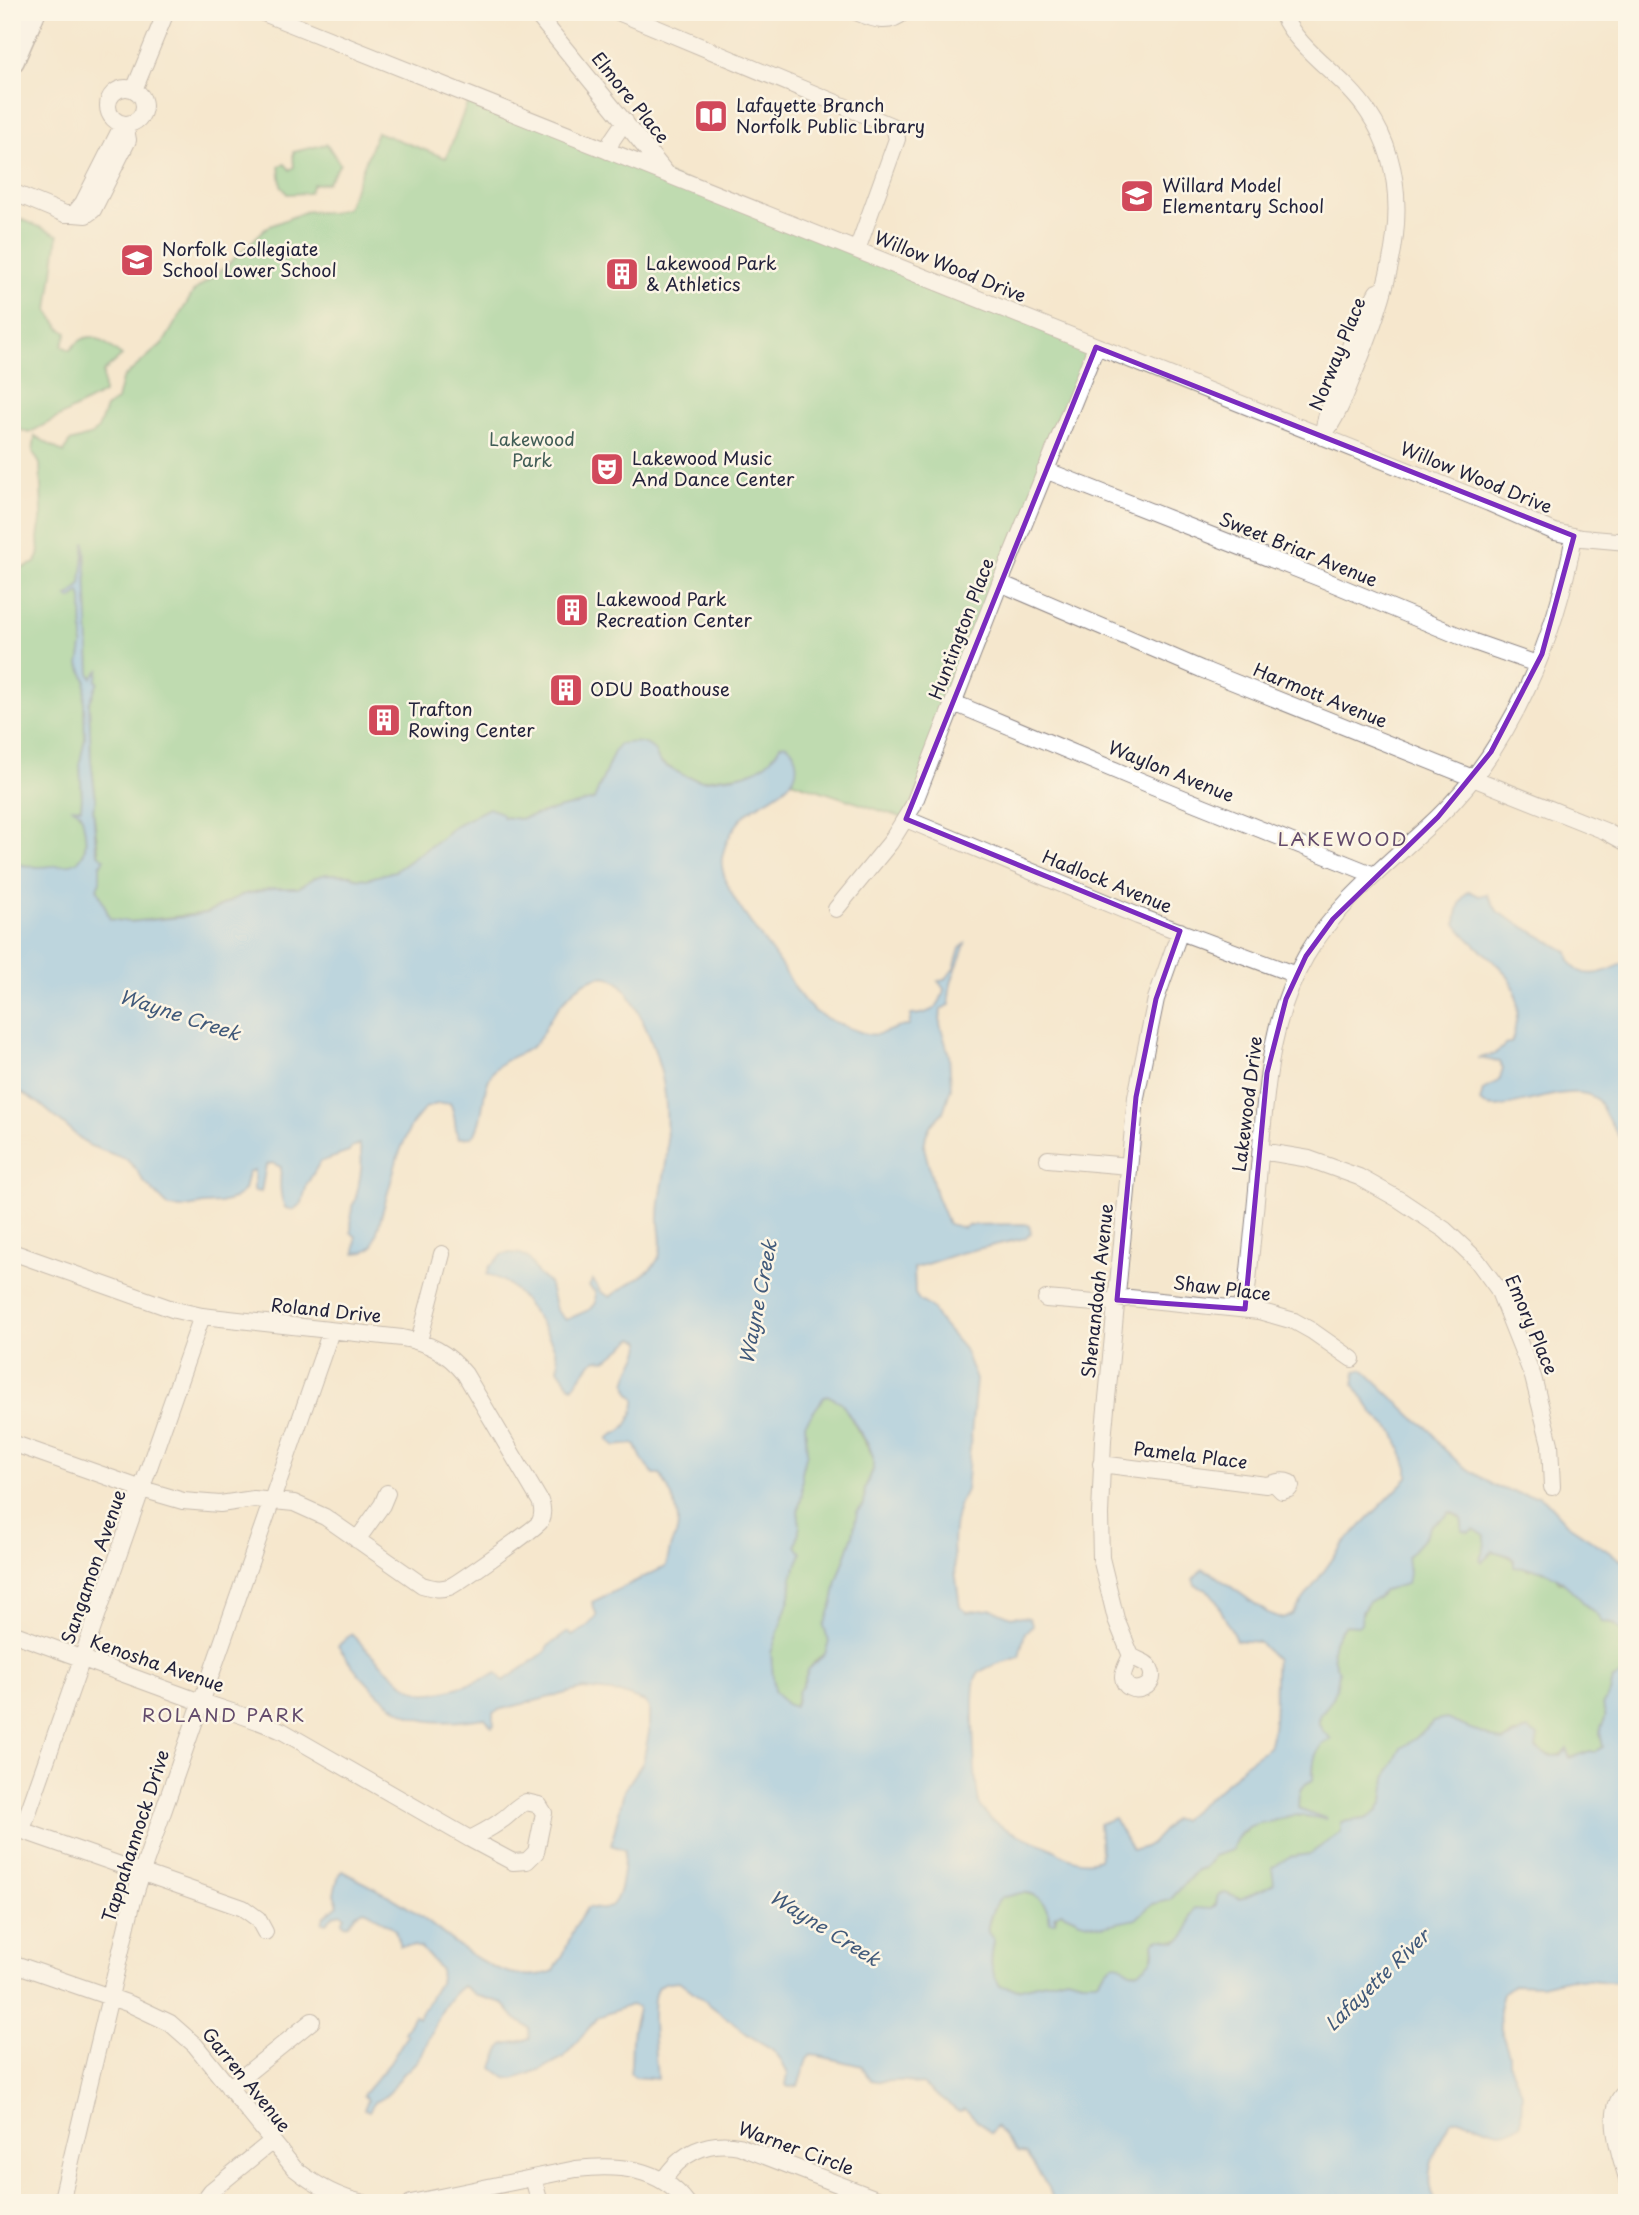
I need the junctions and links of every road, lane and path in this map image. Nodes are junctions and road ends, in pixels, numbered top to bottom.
1 (33, 12) edge
2 (166, 12) edge
3 (261, 12) edge
4 (535, 12) edge
5 (618, 12) edge
6 (856, 12) edge
7 (904, 12) edge
8 (1281, 12) edge
9 (12, 60) edge
10 (134, 90) junction
11 (625, 121) junction
12 (124, 124) junction
13 (608, 151) junction
14 (669, 175) junction
15 (12, 192) edge
16 (858, 250) junction
17 (1096, 347) junction
18 (1322, 437) junction
19 (1045, 470) junction
20 (1574, 537) junction
21 (1627, 542) edge
22 (1000, 583) junction
23 (1536, 664) junction
24 (954, 703) junction
25 (1472, 778) junction
26 (906, 819) junction
27 (1627, 822) edge
28 (1622, 840) edge
29 (1374, 875) junction
30 (836, 909) dead end
31 (1180, 932) junction
32 (1296, 975) junction
33 (1261, 1151) junction
34 (1048, 1159) dead end
35 (1129, 1166) junction
36 (12, 1252) edge
37 (442, 1254) dead end
38 (1046, 1299) dead end
39 (1117, 1300) junction
40 (1245, 1309) junction
41 (202, 1316) junction
42 (331, 1331) junction
43 (419, 1341) junction
44 (1352, 1359) dead end
45 (12, 1443) edge
46 (1101, 1464) junction
47 (1274, 1483) dead end
48 (1552, 1487) dead end
49 (142, 1489) junction
50 (387, 1493) dead end
51 (272, 1499) junction
52 (357, 1540) junction
53 (12, 1633) edge
54 (1131, 1656) dead end
55 (83, 1658) junction
56 (201, 1702) junction
57 (17, 1828) edge
58 (470, 1839) junction
59 (142, 1872) junction
60 (264, 1932) dead end
61 (12, 1963) edge
62 (111, 1997) junction
63 (312, 2021) dead end
64 (229, 2088) junction
65 (1627, 2091) edge
66 (271, 2142) junction
67 (533, 2178) junction
68 (1627, 2178) edge
69 (663, 2181) junction
70 (61, 2203) edge
71 (202, 2203) edge
72 (364, 2203) edge
73 (411, 2203) edge
74 (540, 2203) edge
75 (687, 2203) edge
76 (887, 2203) edge

1 - 9 highway
2 - 10 street
3 - 13 street, Willow Wood Drive
4 - 11 street, Elmore Place
5 - 16 street
6 - 7 street
8 - 18 street, Norway Place
10 - 12 street
10 - 12 street
11 - 13 street
11 - 14 street, Elmore Place
12 - 15 street
13 - 14 street, Willow Wood Drive
14 - 16 street, Willow Wood Drive
16 - 17 street, Willow Wood Drive
17 - 18 street, Willow Wood Drive
17 - 19 street, Huntington Place
18 - 20 street, Willow Wood Drive
19 - 22 street, Huntington Place
19 - 23 street, Sweet Briar Avenue
20 - 21 street, Willow Wood Drive
20 - 23 street, Lakewood Drive
22 - 24 street, Huntington Place
22 - 25 street, Harmott Avenue
23 - 25 street, Lakewood Drive
24 - 26 street, Huntington Place
24 - 29 street, Waylon Avenue
25 - 28 street, Harmott Avenue
25 - 29 street, Lakewood Drive
26 - 30 street, Huntington Place
26 - 31 street, Hadlock Avenue
27 - 28 street
29 - 32 street, Lakewood Drive
31 - 32 street, Hadlock Avenue
31 - 35 street, Shenandoah Avenue
32 - 33 street, Lakewood Drive
33 - 40 street, Lakewood Drive
33 - 48 street, Emory Place
34 - 35 street
35 - 39 street, Shenandoah Avenue
36 - 41 street, Roland Drive
37 - 43 street
38 - 39 street, Shaw Place
39 - 40 street, Shaw Place
39 - 46 street, Shenandoah Avenue
40 - 44 street, Shaw Place
41 - 42 street, Roland Drive
41 - 49 street, Sangamon Avenue
42 - 43 street, Roland Drive
42 - 51 street, Tappahannock Drive
43 - 52 street, Roland Drive
45 - 49 street
46 - 47 street, Pamela Place
46 - 54 street, Shenandoah Avenue
49 - 51 street
49 - 55 street, Sangamon Avenue
50 - 52 street
51 - 52 street
51 - 56 street, Tappahannock Drive
53 - 55 street, Kenosha Avenue
55 - 56 street, Kenosha Avenue
55 - 57 street, Sangamon Avenue
56 - 58 street, Kenosha Avenue
56 - 59 street, Tappahannock Drive
57 - 59 street
58 - 58 street, Kenosha Avenue
59 - 60 street
59 - 62 street, Tappahannock Drive
61 - 62 street, Garren Avenue
62 - 64 street, Garren Avenue
62 - 70 street, Tappahannock Drive
63 - 64 street
64 - 66 street, Garren Avenue
65 - 68 street
66 - 71 street
66 - 72 street, Garren Avenue
67 - 69 street
67 - 73 street
67 - 74 street
69 - 75 street
69 - 76 street, Warner Circle

